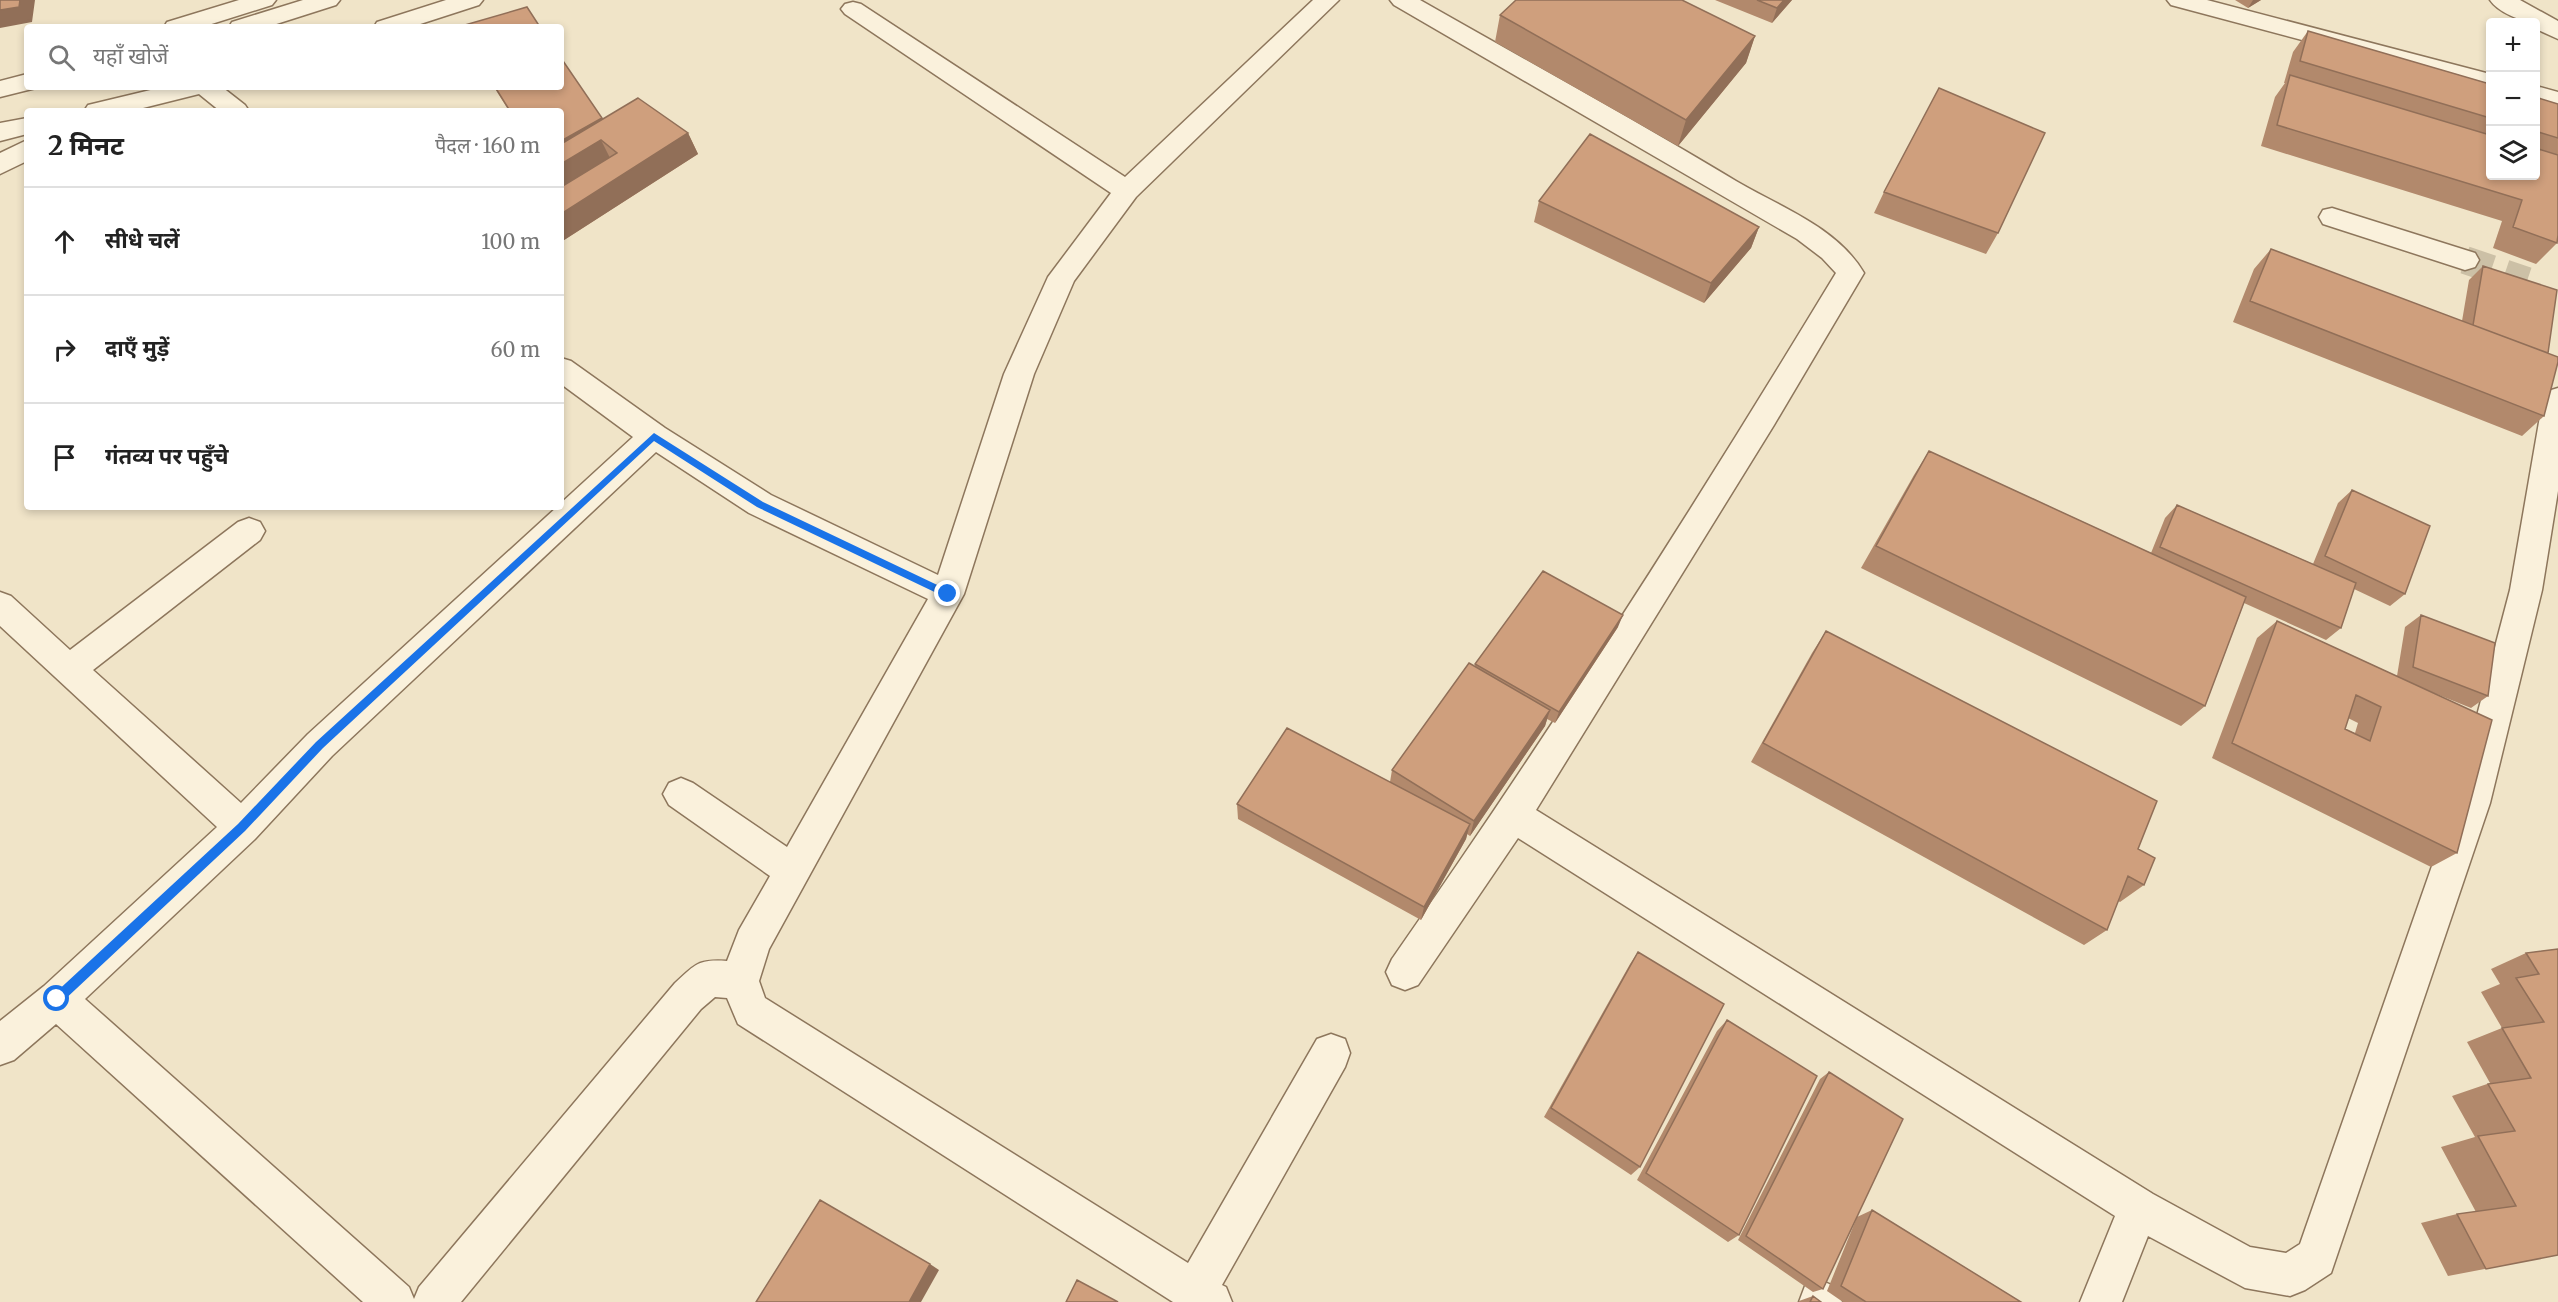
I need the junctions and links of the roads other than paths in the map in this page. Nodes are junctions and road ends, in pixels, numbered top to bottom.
1 (264, 0) edge
2 (328, 0) edge
3 (471, 0) edge
4 (1327, 0) edge
5 (1402, 0) edge
6 (2179, 0) edge
7 (2502, 0) edge
8 (853, 9) dead end
9 (186, 24) edge
10 (250, 24) edge
11 (395, 24) edge
12 (2558, 31) edge
13 (24, 61) edge
14 (0, 66) edge
15 (2486, 81) edge
16 (24, 83) edge
17 (0, 89) edge
18 (184, 90) edge
19 (210, 90) edge
20 (2540, 95) edge
21 (2558, 100) edge
22 (109, 108) edge
23 (232, 108) edge
24 (24, 127) edge
25 (0, 132) edge
26 (24, 151) edge
27 (0, 165) edge
28 (1127, 191) junction
29 (2332, 217) dead end
30 (2465, 260) tunnel mouth
31 (564, 371) edge
32 (2558, 399) edge
33 (654, 436) junction
34 (249, 531) dead end
35 (948, 594) junction
36 (0, 606) edge
37 (70, 669) junction
38 (681, 794) dead end
39 (1513, 814) junction
40 (242, 827) junction
41 (792, 871) junction
42 (1405, 972) dead end
43 (740, 981) junction
44 (57, 999) junction
45 (0, 1046) edge
46 (1331, 1053) dead end
47 (2139, 1208) junction
48 (1203, 1297) edge
49 (394, 1302) edge
50 (434, 1302) edge
51 (2101, 1302) edge

1 - 9 street
2 - 10 street
3 - 11 street
4 - 28 street
5 - 39 street
6 - 15 street
7 - 12 street
8 - 28 street
13 - 14 street
16 - 17 street
18 - 22 street
19 - 23 street
20 - 21 street
24 - 25 street
26 - 27 street
28 - 35 street
29 - 30 street
31 - 33 street
32 - 47 street
33 - 35 street
33 - 40 street
34 - 37 street
35 - 41 street
36 - 37 street
37 - 40 street
38 - 41 street
39 - 42 street
39 - 47 street
40 - 44 street
41 - 43 street
43 - 48 street
43 - 50 street
44 - 45 street
44 - 49 street
46 - 48 street
47 - 51 street

